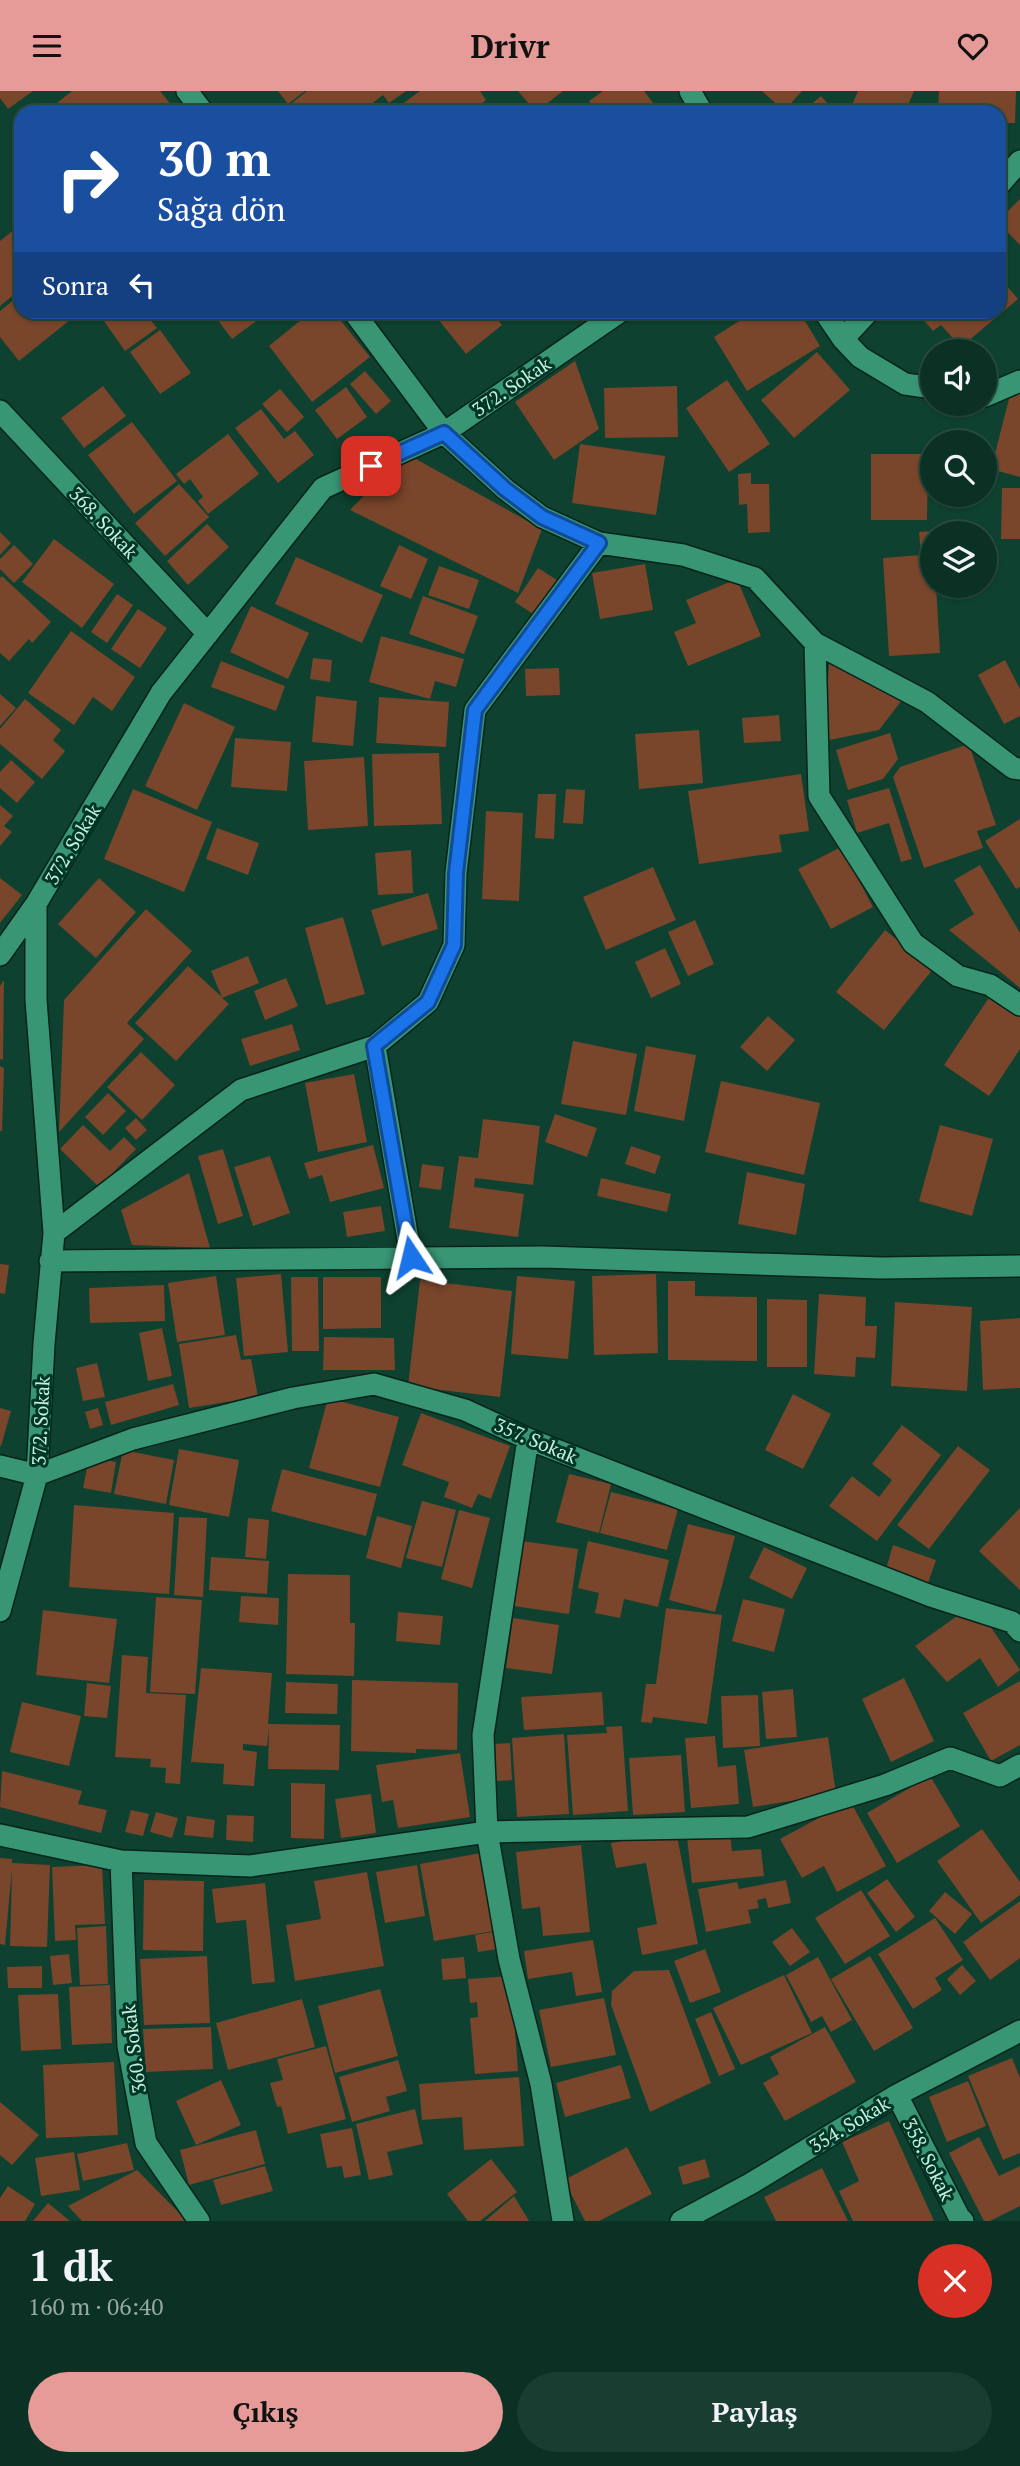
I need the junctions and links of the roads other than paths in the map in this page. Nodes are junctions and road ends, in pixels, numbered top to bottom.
1 (187, 91) edge
2 (198, 105) edge
3 (1020, 161) edge
4 (1006, 177) edge
5 (359, 319) edge
6 (609, 319) edge
7 (829, 319) edge
8 (862, 319) edge
9 (843, 339) junction
10 (1020, 381) edge
11 (920, 386) edge
12 (997, 390) edge
13 (0, 411) edge
14 (444, 433) junction
15 (599, 543) junction
16 (208, 633) junction
17 (815, 643) junction
18 (1020, 769) edge
19 (36, 904) junction
20 (0, 955) edge
21 (1020, 1005) edge
22 (374, 1046) junction
23 (54, 1233) junction
24 (411, 1257) junction
25 (50, 1261) junction
26 (1020, 1266) edge
27 (528, 1439) junction
28 (0, 1466) edge
29 (37, 1475) junction
30 (0, 1611) edge
31 (1020, 1631) edge
32 (1020, 1765) edge
33 (487, 1832) junction
34 (0, 1835) edge
35 (121, 1861) junction
36 (1020, 2031) edge
37 (897, 2095) junction
38 (200, 2221) edge
39 (563, 2221) edge
40 (681, 2221) edge
41 (963, 2221) edge

1 - 2 street
3 - 4 street
5 - 14 street
6 - 14 street, 372. Sokak
7 - 9 street
8 - 9 street
9 - 11 street
10 - 12 street
13 - 16 street, 368. Sokak
14 - 15 street
14 - 16 street, 372. Sokak
15 - 17 street
15 - 22 street
16 - 19 street, 372. Sokak
17 - 18 street
17 - 21 street
19 - 20 street
19 - 23 street, 372. Sokak
22 - 23 street
22 - 24 street
23 - 25 street, 372. Sokak
24 - 25 street
24 - 26 street
25 - 29 street, 372. Sokak
27 - 29 street, 357. Sokak
27 - 31 street, 357. Sokak
27 - 33 street
28 - 29 street
29 - 30 street, 372. Sokak
32 - 33 street
33 - 35 street
33 - 39 street
34 - 35 street
35 - 38 street, 360. Sokak
36 - 37 street, 354. Sokak
37 - 40 street, 354. Sokak
37 - 41 street, 358. Sokak

